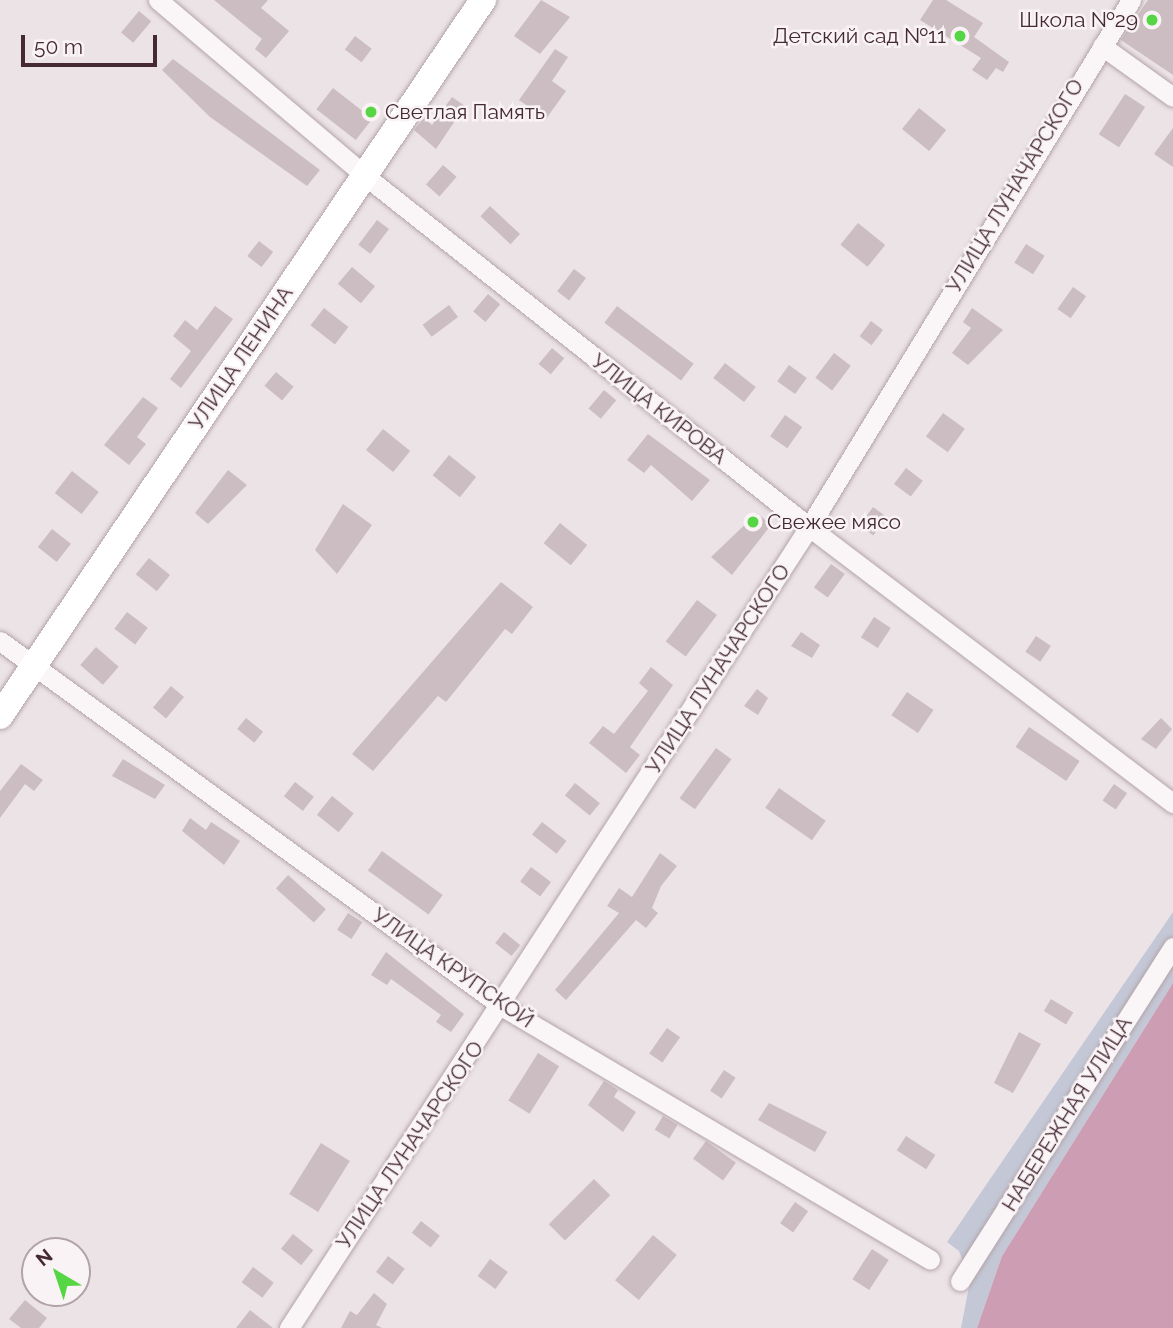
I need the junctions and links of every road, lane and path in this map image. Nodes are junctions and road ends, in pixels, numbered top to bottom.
1 (158, 0) edge
2 (483, 0) edge
3 (1132, 0) edge
4 (1102, 46) junction
5 (1173, 97) edge
6 (364, 176) junction
7 (809, 527) junction
8 (0, 641) edge
9 (33, 667) junction
10 (0, 716) edge
11 (1173, 803) edge
12 (1173, 947) edge
13 (503, 1007) junction
14 (930, 1259) dead end
15 (960, 1281) dead end
16 (289, 1328) edge

1 - 6 street, УЛИЦА КИРОВА
2 - 6 street, УЛИЦА ЛЕНИНА
3 - 4 street, УЛИЦА ЛУНАЧАРСКОГО
4 - 5 street
4 - 7 street, УЛИЦА ЛУНАЧАРСКОГО
6 - 7 street, УЛИЦА КИРОВА
6 - 9 street, УЛИЦА ЛЕНИНА
7 - 11 street, УЛИЦА КИРОВА
7 - 13 street, УЛИЦА ЛУНАЧАРСКОГО
8 - 9 street, УЛИЦА КРУПСКОЙ
9 - 10 street, УЛИЦА ЛЕНИНА
9 - 13 street, УЛИЦА КРУПСКОЙ
12 - 15 street, НАБЕРЕЖНАЯ УЛИЦА
13 - 14 street, УЛИЦА КРУПСКОЙ
13 - 16 street, УЛИЦА ЛУНАЧАРСКОГО

